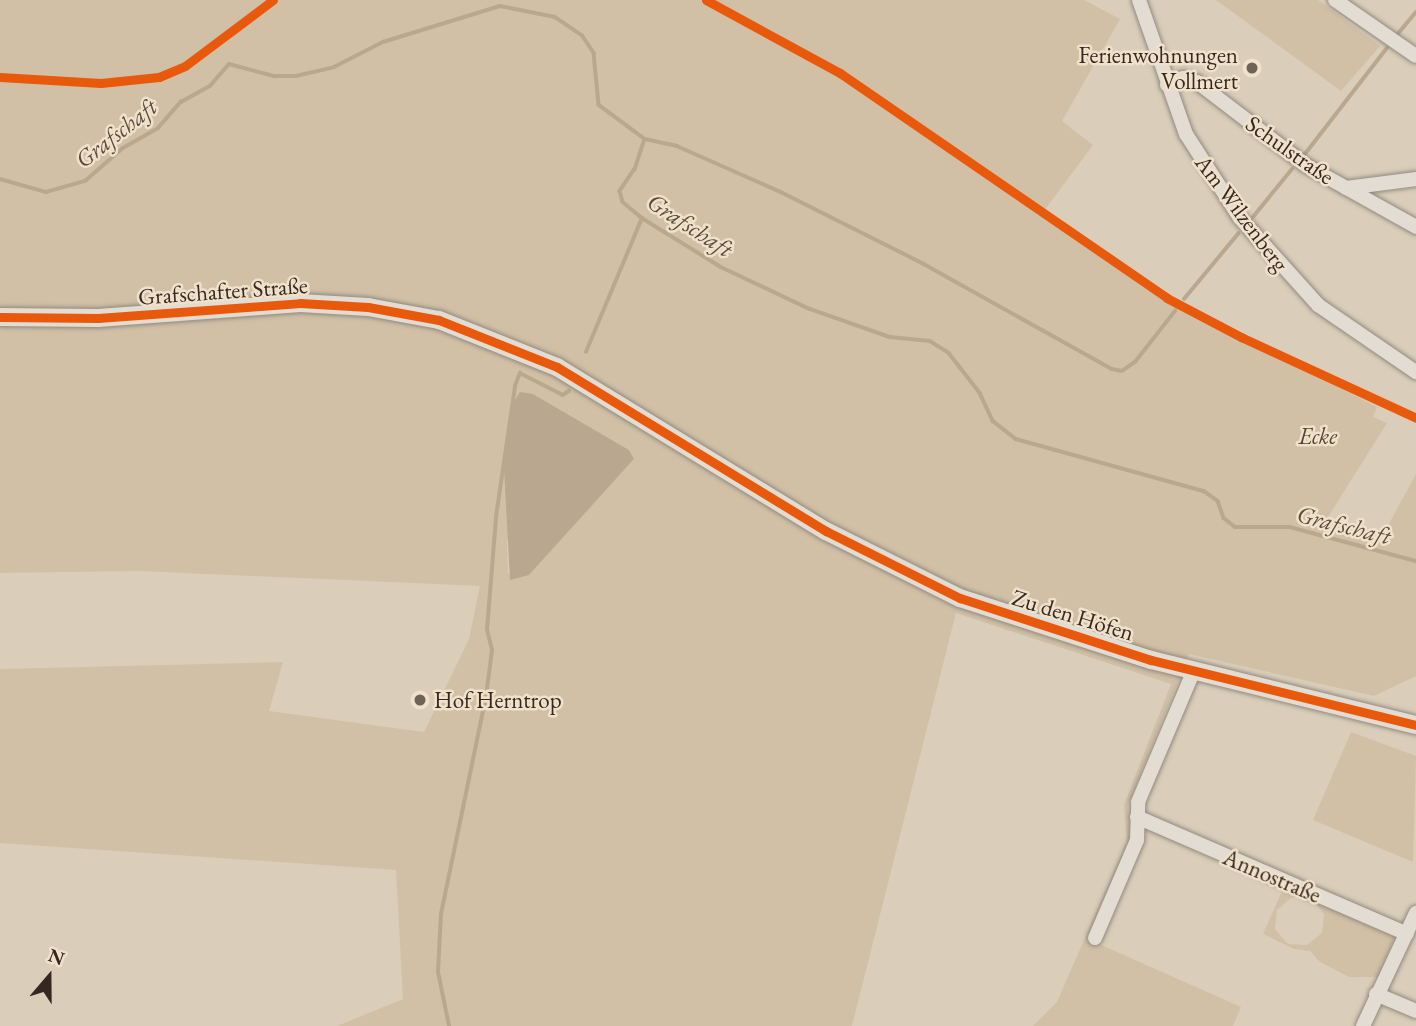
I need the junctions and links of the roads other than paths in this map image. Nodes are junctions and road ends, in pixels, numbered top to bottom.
1 (1139, 0) edge
2 (1335, 0) edge
3 (1416, 56) edge
4 (1167, 85) junction
5 (1416, 179) edge
6 (1346, 188) junction
7 (1416, 227) edge
8 (0, 317) edge
9 (1416, 372) edge
10 (743, 479) joint
11 (1194, 670) junction
12 (1416, 724) edge
13 (1137, 817) junction
14 (1416, 913) edge
15 (1407, 934) junction
16 (1096, 938) dead end
17 (1376, 994) junction
18 (1416, 1011) edge
19 (1363, 1026) edge

1 - 4 street, Am Wilzenberg
2 - 3 street
4 - 6 street, Schulstraße
4 - 9 street, Am Wilzenberg
5 - 6 street
6 - 7 street, Schulstraße
8 - 10 street, Grafschafter Straße
10 - 11 street, Zu den Höfen
11 - 12 street, Zu den Höfen
11 - 13 street
13 - 15 street, Annostraße
13 - 16 street
14 - 15 street
15 - 17 street
17 - 18 street
17 - 19 street

